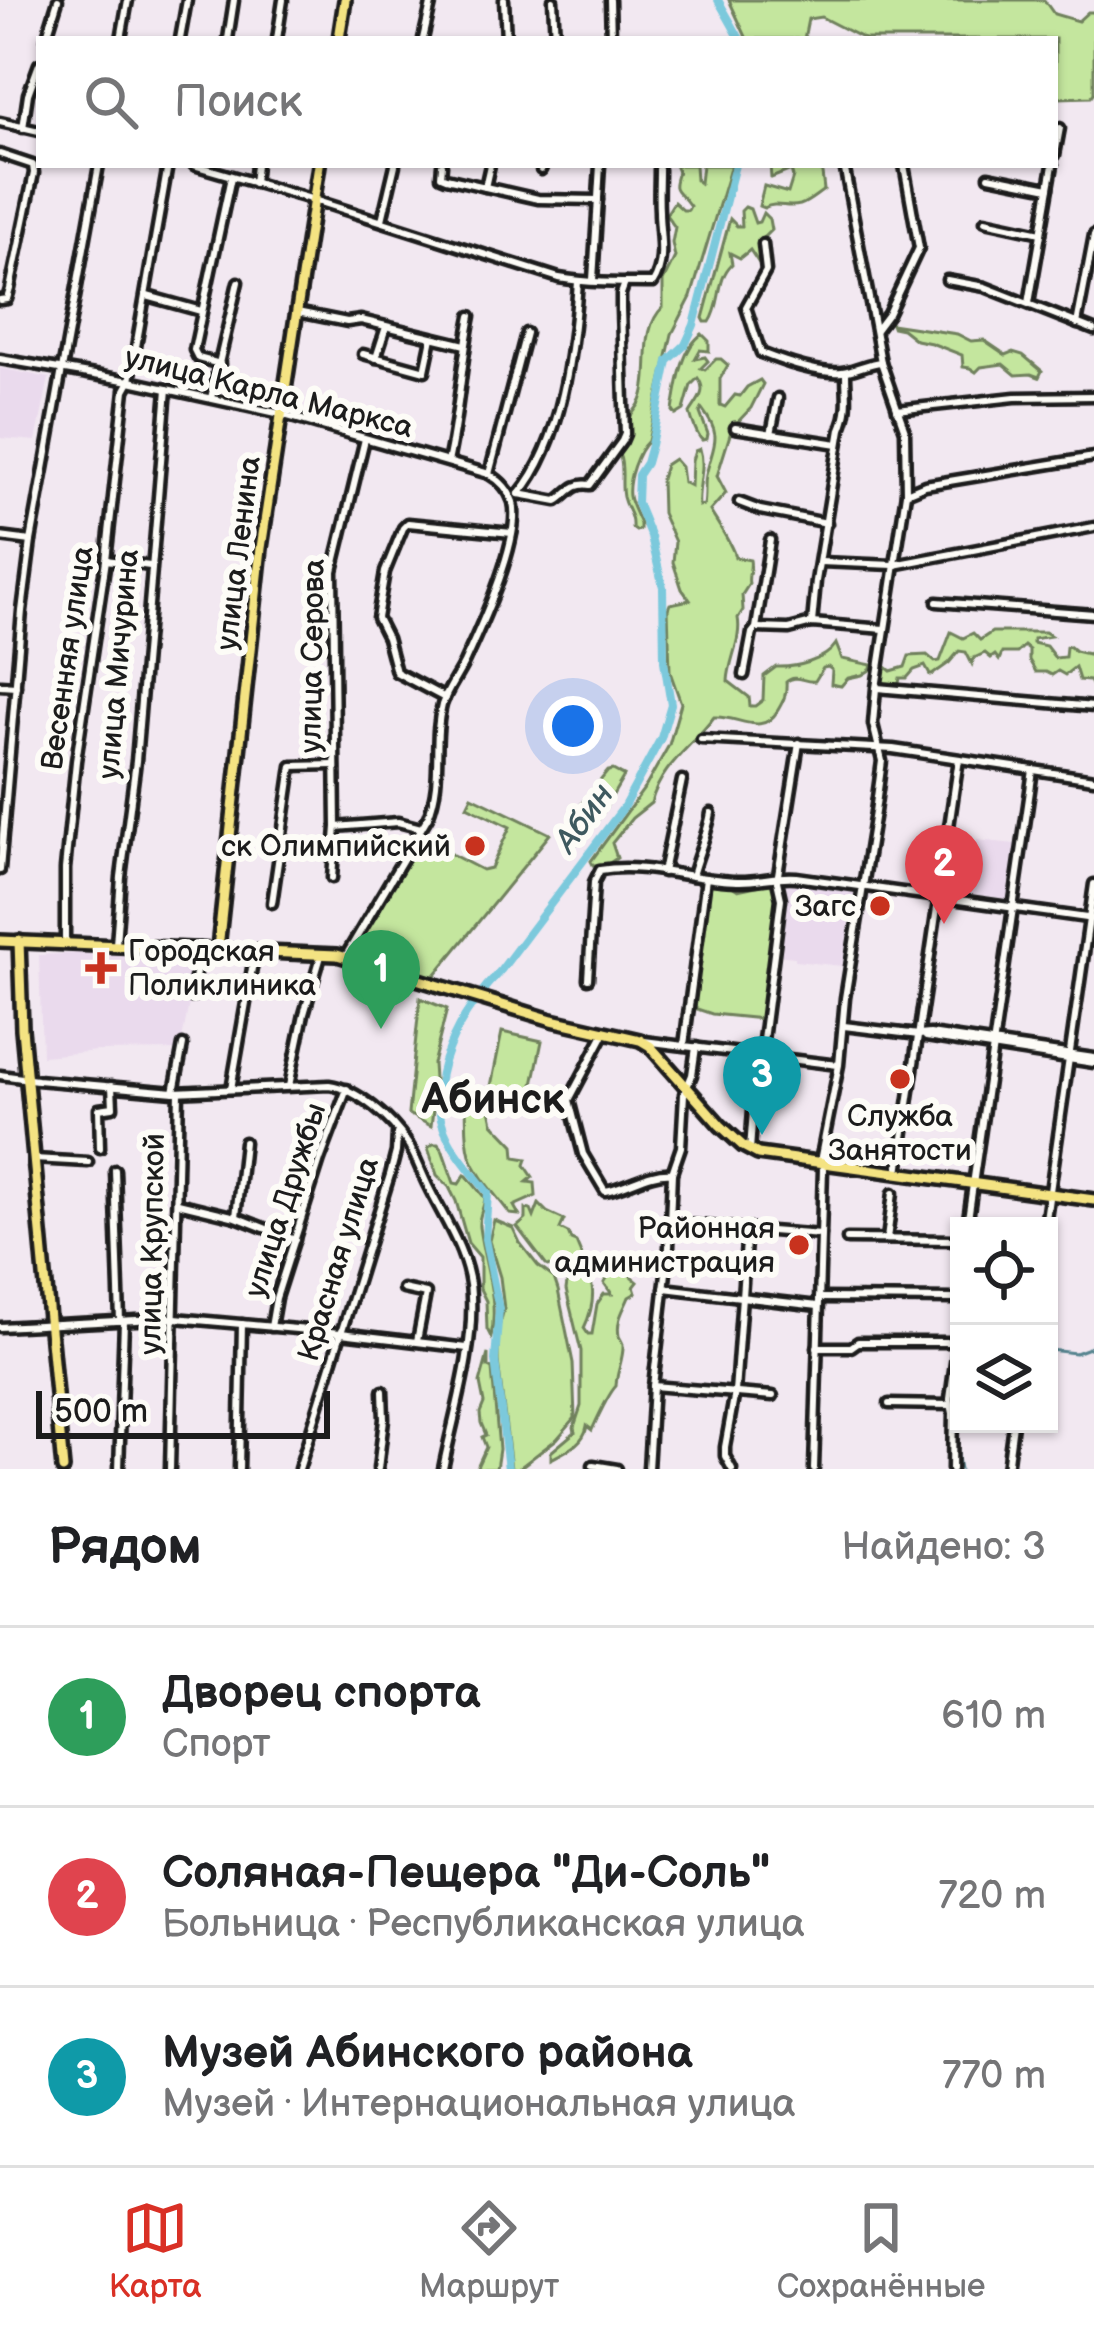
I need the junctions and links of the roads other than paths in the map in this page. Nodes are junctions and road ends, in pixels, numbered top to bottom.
1 (58, 0) edge
2 (128, 0) edge
3 (187, 0) edge
4 (234, 0) edge
5 (283, 0) edge
6 (345, 0) edge
7 (432, 0) edge
8 (504, 0) edge
9 (553, 0) edge
10 (610, 0) edge
11 (47, 36) edge
12 (122, 36) edge
13 (181, 36) edge
14 (228, 36) edge
15 (277, 36) edge
16 (339, 36) edge
17 (424, 36) edge
18 (506, 36) edge
19 (555, 36) edge
20 (611, 36) edge
21 (36, 72) edge
22 (0, 124) edge
23 (22, 128) junction
24 (1060, 128) dead end
25 (36, 130) edge
26 (1058, 138) edge
27 (0, 154) edge
28 (98, 168) edge
29 (167, 168) edge
30 (203, 168) edge
31 (256, 168) edge
32 (319, 168) edge
33 (394, 168) edge
34 (442, 168) edge
35 (489, 168) edge
36 (599, 168) edge
37 (845, 168) edge
38 (905, 168) edge
39 (1052, 168) edge
40 (659, 169) dead end
41 (989, 176) dead end
42 (231, 177) junction
43 (254, 183) junction
44 (484, 187) junction
45 (1048, 188) junction
46 (314, 200) junction
47 (598, 200) junction
48 (985, 221) dead end
49 (381, 222) junction
50 (1041, 233) junction
51 (1094, 235) edge
52 (764, 244) dead end
53 (593, 280) junction
54 (946, 280) dead end
55 (238, 282) dead end
56 (578, 282) junction
57 (626, 283) junction
58 (145, 296) junction
59 (0, 300) edge
60 (1029, 304) junction
61 (201, 311) junction
62 (297, 312) junction
63 (471, 316) dead end
64 (1077, 324) junction
65 (386, 327) junction
66 (876, 330) junction
67 (1094, 330) edge
68 (526, 333) dead end
69 (432, 337) junction
70 (465, 345) junction
71 (363, 354) dead end
72 (376, 358) junction
73 (0, 359) edge
74 (881, 362) junction
75 (220, 364) junction
76 (64, 369) junction
77 (846, 373) junction
78 (130, 381) junction
79 (167, 389) junction
80 (1094, 396) edge
81 (211, 398) junction
82 (778, 398) dead end
83 (897, 410) junction
84 (281, 414) junction
85 (735, 428) dead end
86 (771, 434) junction
87 (365, 439) junction
88 (839, 444) junction
89 (1094, 457) edge
90 (448, 462) junction
91 (490, 474) junction
92 (906, 493) junction
93 (515, 498) junction
94 (739, 502) dead end
95 (827, 523) junction
96 (1094, 527) edge
97 (512, 533) junction
98 (0, 536) edge
99 (770, 540) dead end
100 (31, 541) junction
101 (106, 560) junction
102 (820, 562) junction
103 (894, 565) junction
104 (151, 566) junction
105 (938, 602) dead end
106 (1094, 614) edge
107 (812, 623) junction
108 (756, 628) junction
109 (884, 629) junction
110 (744, 675) dead end
111 (0, 685) edge
112 (16, 686) junction
113 (876, 688) junction
114 (445, 698) junction
115 (1094, 707) edge
116 (701, 740) dead end
117 (799, 743) junction
118 (881, 750) junction
119 (959, 759) junction
120 (334, 765) junction
121 (1033, 770) junction
122 (1094, 779) edge
123 (682, 780) dead end
124 (711, 813) dead end
125 (336, 827) junction
126 (421, 828) junction
127 (0, 870) edge
128 (663, 872) junction
129 (692, 876) junction
130 (778, 876) junction
131 (332, 878) dead end
132 (706, 878) junction
133 (1094, 884) edge
134 (862, 886) junction
135 (939, 897) junction
136 (272, 903) dead end
137 (1015, 908) junction
138 (1092, 918) edge
139 (0, 941) edge
140 (19, 941) junction
141 (65, 942) junction
142 (116, 944) junction
143 (200, 947) junction
144 (218, 948) junction
145 (255, 950) junction
146 (322, 952) junction
147 (345, 956) junction
148 (588, 979) dead end
149 (192, 997) dead end
150 (844, 1026) junction
151 (604, 1034) junction
152 (921, 1035) junction
153 (640, 1040) junction
154 (183, 1045) dead end
155 (684, 1045) junction
156 (992, 1045) junction
157 (696, 1047) junction
158 (757, 1056) junction
159 (1069, 1056) junction
160 (1094, 1060) edge
161 (839, 1065) junction
162 (0, 1075) edge
163 (27, 1078) junction
164 (112, 1086) junction
165 (289, 1086) junction
166 (687, 1087) junction
167 (231, 1089) junction
168 (346, 1089) junction
169 (177, 1092) junction
170 (397, 1130) junction
171 (244, 1142) dead end
172 (100, 1148) dead end
173 (750, 1150) junction
174 (34, 1159) junction
175 (88, 1162) dead end
176 (823, 1162) junction
177 (116, 1171) dead end
178 (898, 1172) junction
179 (673, 1173) junction
180 (971, 1182) junction
181 (893, 1192) dead end
182 (1048, 1194) junction
183 (1094, 1200) edge
184 (177, 1203) junction
185 (236, 1216) junction
186 (968, 1217) edge
187 (1046, 1217) edge
188 (670, 1222) junction
189 (747, 1228) junction
190 (820, 1234) junction
191 (847, 1239) dead end
192 (887, 1239) junction
193 (295, 1240) junction
194 (950, 1240) edge
195 (664, 1288) junction
196 (403, 1289) dead end
197 (743, 1298) junction
198 (950, 1298) edge
199 (818, 1302) junction
200 (175, 1318) junction
201 (122, 1321) junction
202 (50, 1324) junction
203 (242, 1324) junction
204 (271, 1327) junction
205 (0, 1328) edge
206 (341, 1333) junction
207 (950, 1339) edge
208 (417, 1341) junction
209 (817, 1347) junction
210 (467, 1348) junction
211 (653, 1386) junction
212 (382, 1391) dead end
213 (734, 1392) junction
214 (773, 1396) dead end
215 (889, 1404) dead end
216 (950, 1406) edge
217 (953, 1433) edge
218 (1012, 1433) edge
219 (593, 1465) dead end
220 (63, 1469) edge
221 (119, 1469) edge
222 (170, 1469) edge
223 (239, 1469) edge
224 (299, 1469) edge
225 (378, 1469) edge
226 (443, 1469) edge
227 (617, 1469) edge
228 (648, 1469) edge
229 (731, 1469) edge
230 (814, 1469) edge
231 (952, 1469) edge
232 (1007, 1469) edge

1 - 11 street
2 - 12 street
3 - 13 street
4 - 14 street
5 - 15 street
6 - 16 main road
7 - 17 street
8 - 18 street
9 - 19 street
10 - 20 street
21 - 23 street
22 - 23 street
23 - 25 street
24 - 26 street
27 - 59 street
28 - 76 street
29 - 58 street, Весенняя улица
30 - 42 street
31 - 43 street
32 - 46 main road, улица Ленина
33 - 49 street
34 - 44 street
35 - 44 street
36 - 47 street
37 - 66 street
38 - 66 street
39 - 45 street
40 - 57 street
41 - 45 street
42 - 43 street
42 - 61 street
43 - 46 street
44 - 47 street
45 - 50 street
46 - 49 street
46 - 62 main road, улица Ленина
47 - 53 street
48 - 50 street
49 - 56 street
50 - 60 street
51 - 64 street
52 - 77 street
53 - 56 street
53 - 57 street
54 - 60 street
55 - 75 street
56 - 93 street
57 - 93 street
58 - 61 street
58 - 78 street, Весенняя улица
60 - 64 street
61 - 75 street
62 - 65 street
62 - 84 main road, улица Ленина
63 - 70 street
64 - 67 street
65 - 69 street
65 - 72 street
66 - 74 street
68 - 91 street
69 - 70 street
69 - 72 street
70 - 90 street
71 - 72 street
73 - 76 street, улица Карла Маркса
74 - 77 street
74 - 83 street
75 - 81 street
76 - 78 street, улица Карла Маркса
76 - 100 street
77 - 88 street
78 - 79 street, улица Карла Маркса
78 - 101 street, Весенняя улица
79 - 81 street, улица Карла Маркса
79 - 104 street, улица Мичурина
80 - 83 street
81 - 84 street, улица Карла Маркса
82 - 86 street
83 - 92 street
84 - 87 street, улица Карла Маркса
84 - 144 main road, улица Ленина
85 - 86 street
86 - 88 street
87 - 90 street, улица Карла Маркса
87 - 120 street, улица Серова
88 - 95 street
89 - 92 street
90 - 91 street, улица Карла Маркса
91 - 93 street
92 - 103 street
93 - 97 street
94 - 95 street
95 - 102 street
96 - 103 street
97 - 114 street
97 - 114 street
98 - 100 street
99 - 108 street
100 - 112 street
101 - 104 street
101 - 141 street, Весенняя улица
102 - 103 street
102 - 107 street
103 - 109 street
104 - 142 street, улица Мичурина
105 - 106 street
107 - 108 street
107 - 109 street
108 - 110 street
109 - 113 street
111 - 112 street
112 - 127 street
113 - 115 street
113 - 118 street
114 - 126 street
116 - 117 street
117 - 118 street
117 - 130 street
118 - 119 street
118 - 134 street
119 - 121 street
119 - 135 street
120 - 125 street, улица Серова
120 - 136 street
121 - 122 street
121 - 137 street
123 - 128 street
124 - 129 street
125 - 126 street
125 - 131 street, улица Серова
126 - 147 street
128 - 129 street
128 - 148 street
129 - 132 street
130 - 132 street
130 - 134 street
130 - 158 street
132 - 155 street
133 - 138 street
134 - 135 street
134 - 150 street
135 - 137 street
135 - 152 street
137 - 138 street
137 - 156 street
138 - 159 street
139 - 140 main road
140 - 141 main road
140 - 163 main road
141 - 142 main road
142 - 143 main road
143 - 144 main road
143 - 149 street
144 - 145 main road
145 - 146 main road
145 - 167 street
146 - 147 main road
146 - 165 street
147 - 151 main road
150 - 152 street
150 - 161 street
151 - 153 main road
151 - 179 street
152 - 156 street
152 - 178 street
153 - 155 street
153 - 166 main road
154 - 169 street, улица Крупской
155 - 157 street
156 - 159 street
156 - 180 street
157 - 158 street
157 - 166 street
158 - 161 street
158 - 173 street
159 - 160 street
159 - 182 street
161 - 176 street
162 - 163 street
163 - 164 street
163 - 174 main road
164 - 169 street
164 - 172 street
165 - 167 street
165 - 168 street
166 - 173 main road
166 - 179 street
167 - 169 street
168 - 170 street
168 - 193 street, улица Дружбы
169 - 184 street, улица Крупской
170 - 206 street, Красная улица
170 - 210 street
171 - 185 street
173 - 176 main road
174 - 175 street
174 - 202 main road
176 - 178 main road
176 - 190 street
177 - 201 street
178 - 180 main road
179 - 188 street
180 - 182 main road
180 - 186 street
181 - 192 street
182 - 183 main road
182 - 187 street
184 - 185 street
184 - 200 street, улица Крупской
185 - 193 street
188 - 189 street
188 - 195 street
189 - 190 street
189 - 197 street
190 - 199 street
191 - 192 street
192 - 194 street
193 - 204 street, улица Дружбы
195 - 197 street
195 - 211 street
196 - 208 street
197 - 199 street
197 - 213 street
198 - 199 street
199 - 209 street
200 - 201 street
200 - 203 street
200 - 222 street, улица Крупской
201 - 202 street
201 - 221 street
202 - 205 street
202 - 220 main road
203 - 204 street
203 - 223 street, улица Дружбы
204 - 206 street
206 - 208 street
206 - 224 street, Красная улица
207 - 209 street
208 - 210 street
209 - 230 street
210 - 226 street
211 - 213 street
211 - 228 street
212 - 225 street
213 - 214 street
213 - 229 street
215 - 216 street
217 - 231 street
218 - 232 street
219 - 227 street

